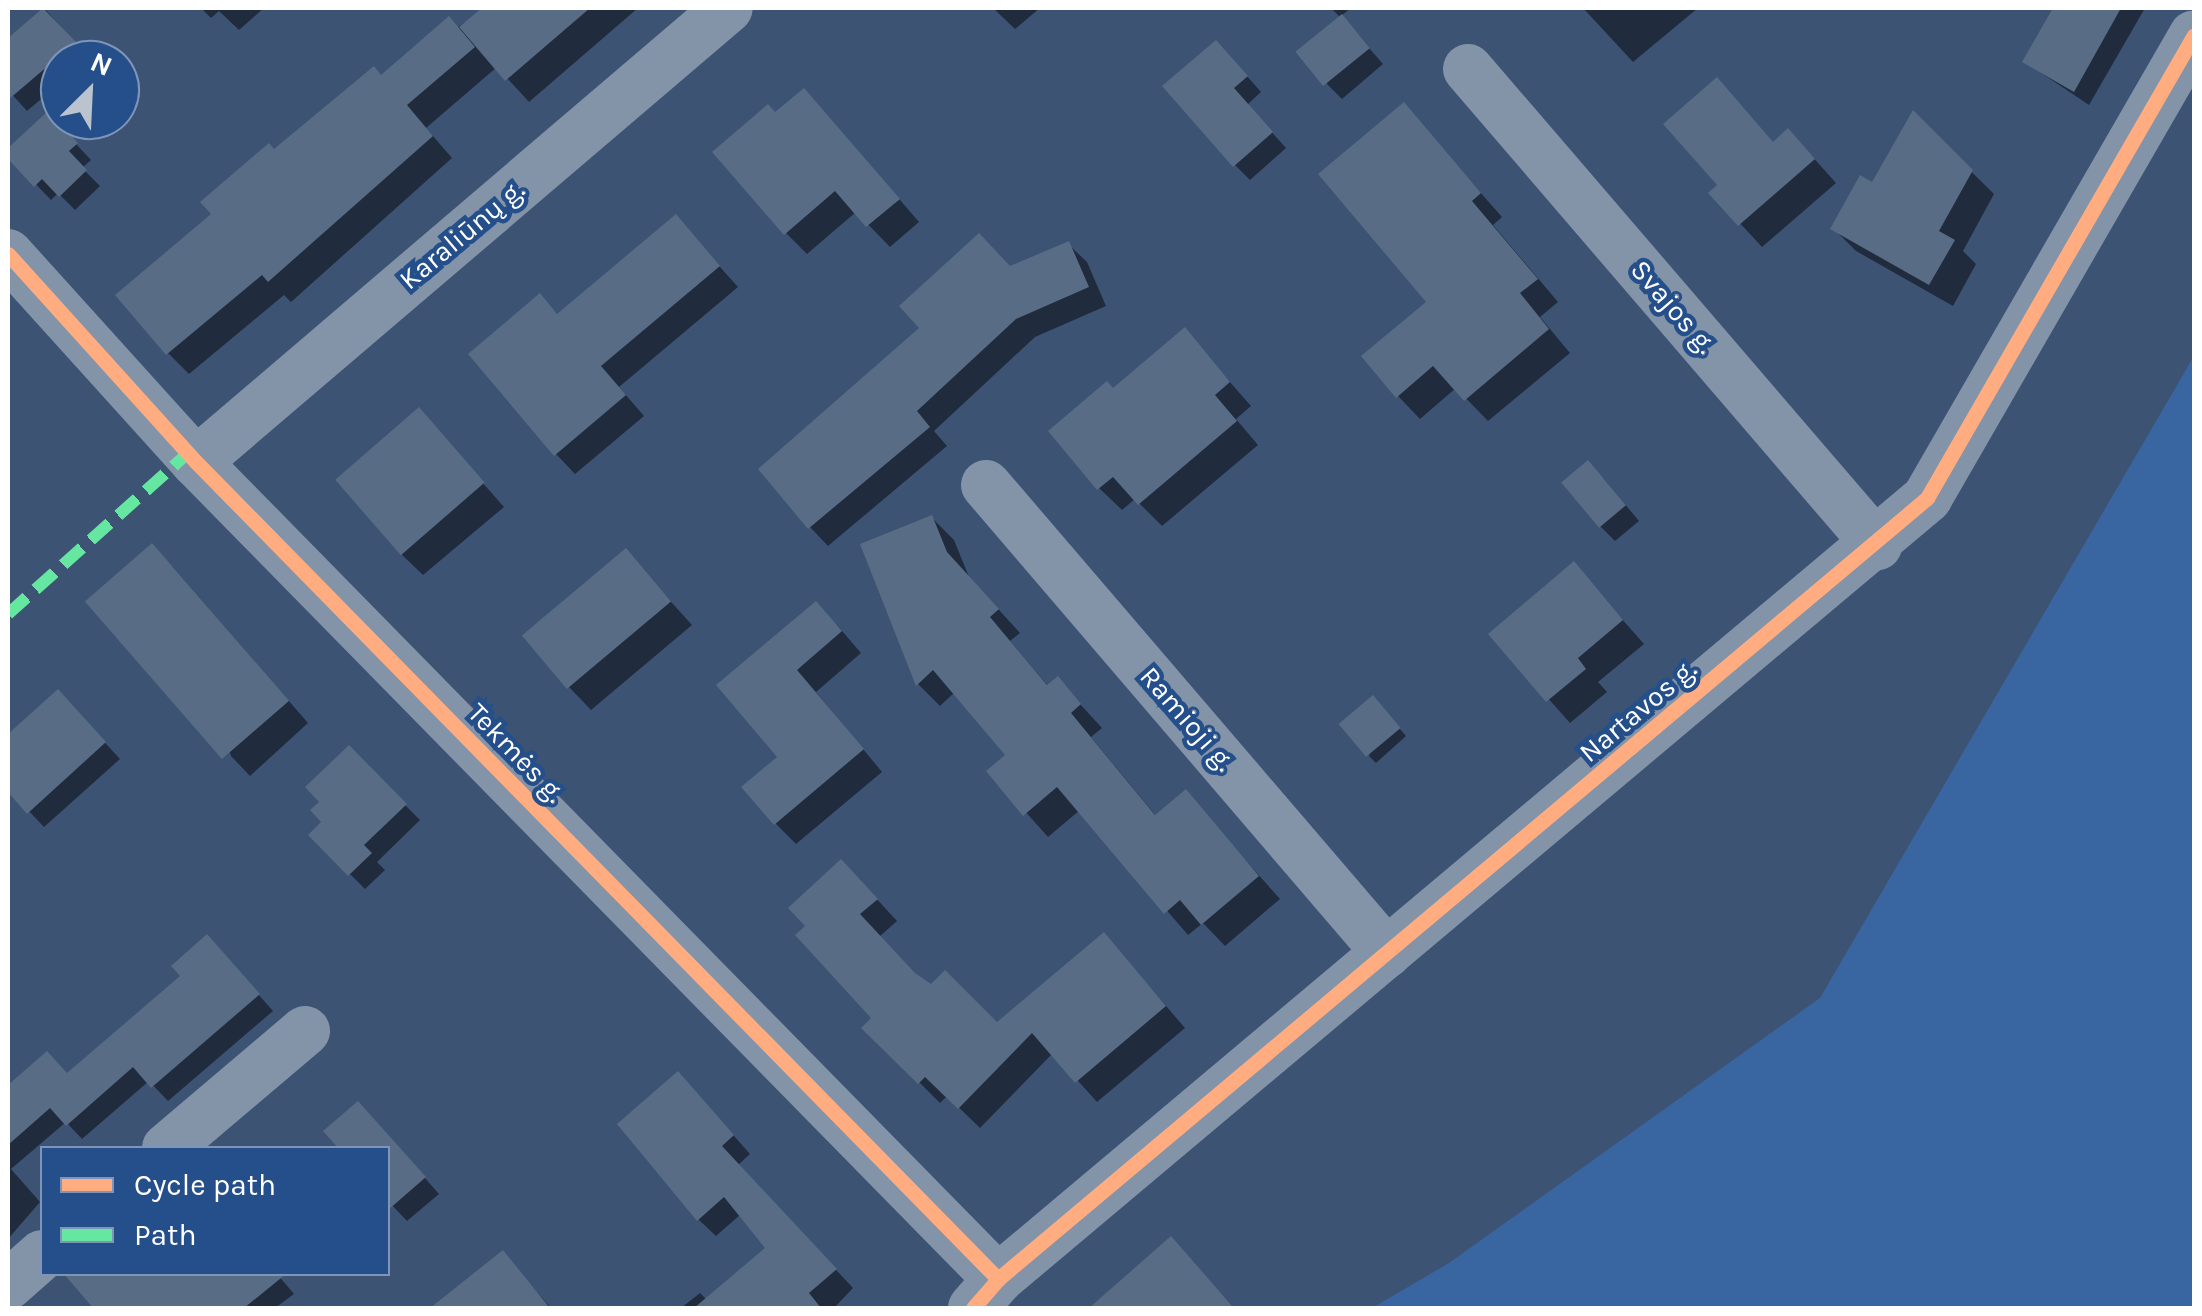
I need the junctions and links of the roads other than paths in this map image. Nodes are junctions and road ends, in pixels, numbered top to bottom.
1 (728, 8) edge
2 (2194, 35) edge
3 (1468, 69) dead end
4 (8, 254) edge
5 (196, 462) junction
6 (986, 485) dead end
7 (1877, 545) junction
8 (1387, 953) junction
9 (304, 1031) dead end
10 (169, 1146) edge
11 (40, 1257) edge
12 (8, 1285) edge
13 (986, 1294) edge

1 - 5 street, Karaliūnų g.
2 - 7 street, Nartavos g.
3 - 7 street, Svajos g.
4 - 5 street, Tekmės g.
5 - 13 street, Tekmės g.
6 - 8 street, Ramioji g.
7 - 8 street, Nartavos g.
8 - 13 street, Nartavos g.
9 - 10 street
11 - 12 street

